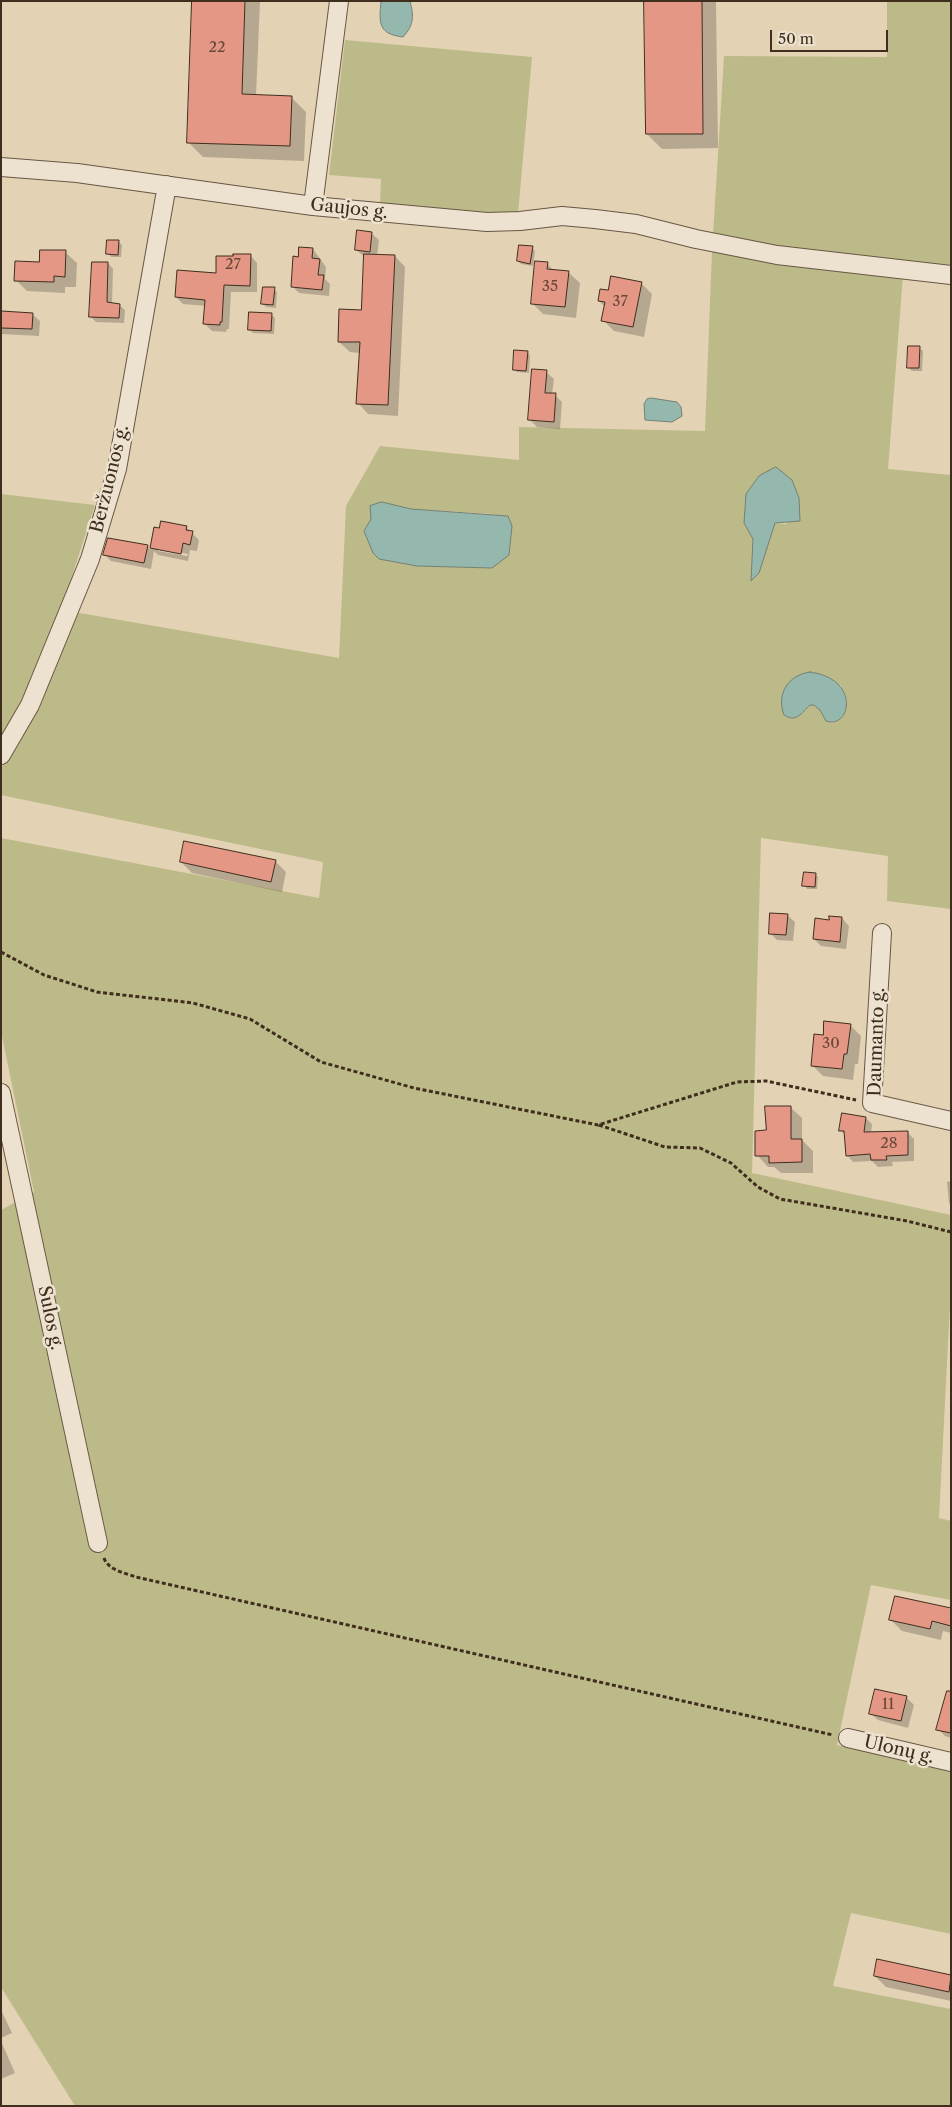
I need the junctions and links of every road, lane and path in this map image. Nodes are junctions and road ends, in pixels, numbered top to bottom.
1 (339, 1) edge
2 (1, 167) edge
3 (167, 185) junction
4 (313, 206) junction
5 (951, 275) edge
6 (1, 755) edge
7 (882, 933) dead end
8 (1, 952) edge
9 (1, 1093) edge
10 (872, 1104) junction
11 (951, 1121) edge
12 (598, 1125) junction
13 (951, 1232) edge
14 (98, 1543) joint
15 (848, 1738) joint
16 (951, 1762) edge

1 - 4 street
2 - 3 street, Gaujos g.
3 - 4 street, Gaujos g.
3 - 6 street, Beržuonos g.
4 - 5 street, Gaujos g.
7 - 10 street, Daumanto g.
8 - 12 path
9 - 14 street, Sulos g.
10 - 11 street, Daumanto g.
10 - 12 path
12 - 13 path
14 - 15 path
15 - 16 street, Ulonų g.

